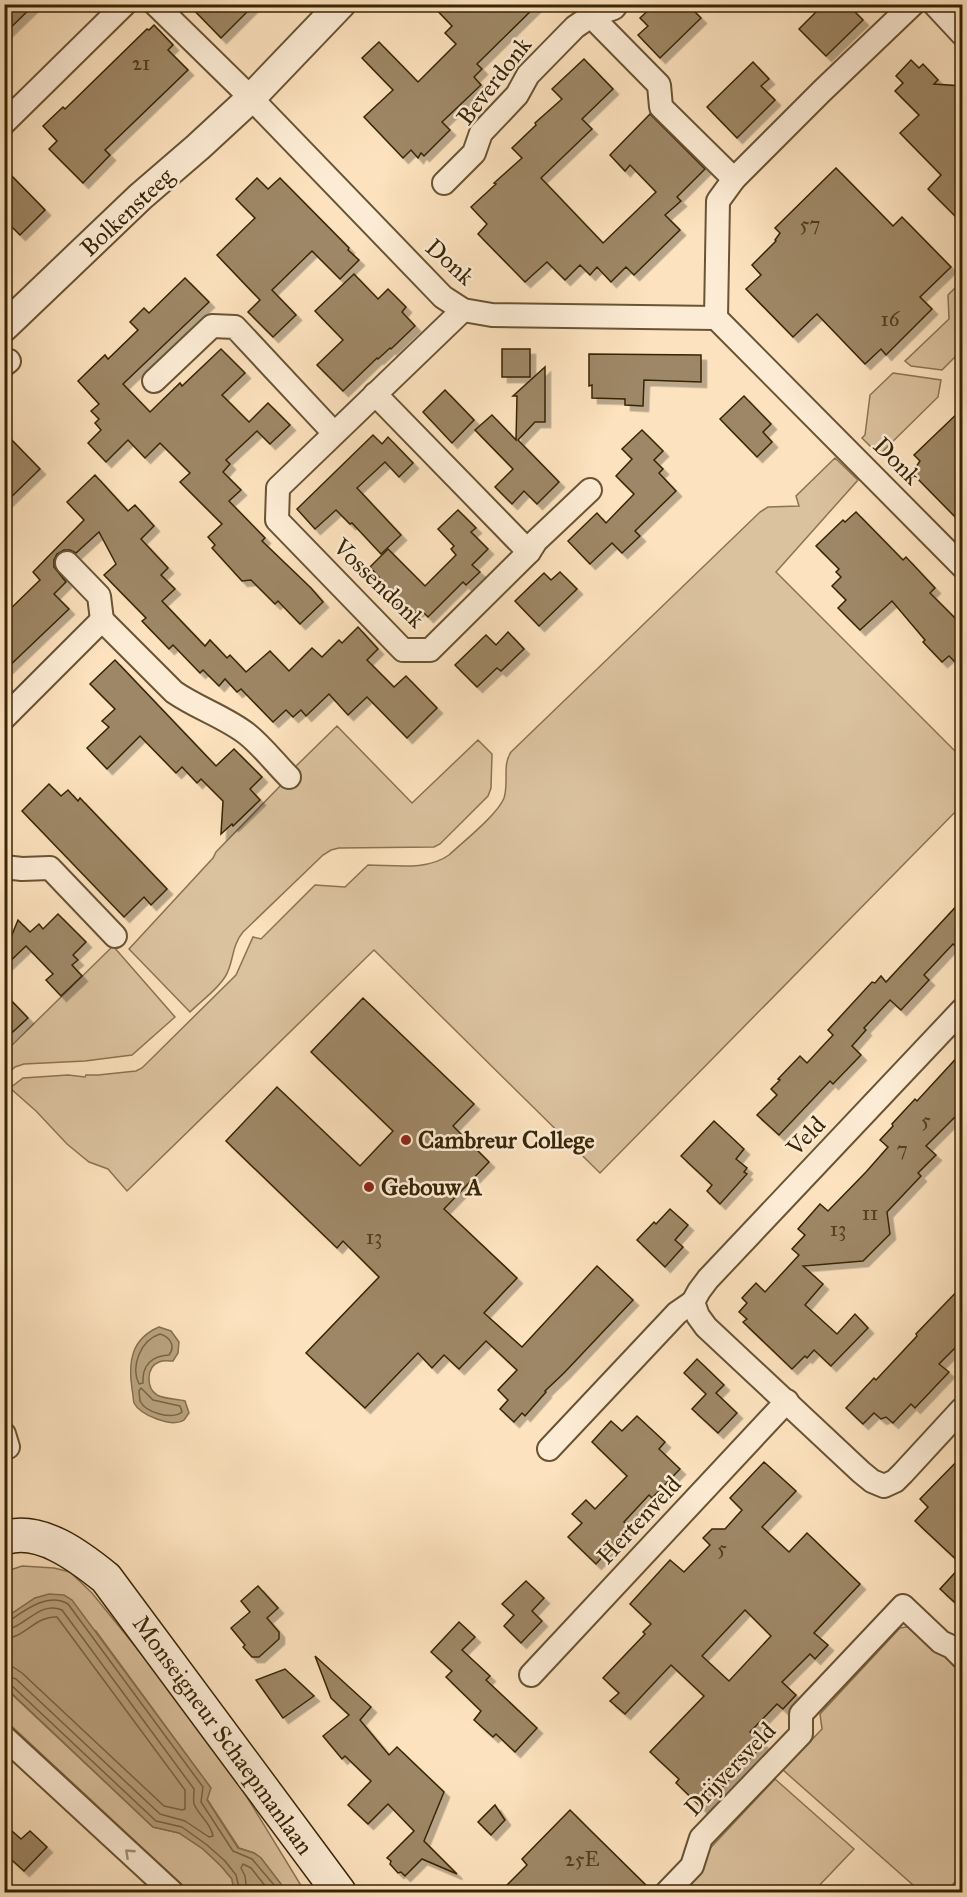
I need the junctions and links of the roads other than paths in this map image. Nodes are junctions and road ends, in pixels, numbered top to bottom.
1 (125, 4) edge
2 (155, 4) edge
3 (341, 4) edge
4 (617, 4) edge
5 (913, 4) edge
6 (934, 4) edge
7 (591, 16) junction
8 (963, 34) edge
9 (251, 98) junction
10 (4, 123) edge
11 (734, 178) junction
12 (444, 183) dead end
13 (463, 310) junction
14 (716, 318) junction
15 (4, 327) edge
16 (154, 381) dead end
17 (375, 394) junction
18 (334, 433) junction
19 (590, 490) dead end
20 (529, 552) junction
21 (67, 563) dead end
22 (963, 566) edge
23 (102, 620) junction
24 (4, 718) edge
25 (289, 777) dead end
26 (4, 851) edge
27 (13, 868) edge
28 (115, 936) dead end
29 (963, 1010) edge
30 (693, 1302) junction
31 (787, 1401) junction
32 (963, 1409) edge
33 (549, 1449) dead end
34 (7, 1529) edge
35 (963, 1657) edge
36 (531, 1675) dead end
37 (4, 1737) edge
38 (172, 1893) edge
39 (339, 1893) edge
40 (667, 1893) edge

1 - 10 street
2 - 9 street
3 - 9 street, Bolkensteeg
4 - 7 street, Beverdonk
5 - 11 street
6 - 8 street
7 - 11 street
7 - 12 street, Beverdonk
9 - 13 street, Donk
9 - 15 street, Bolkensteeg
11 - 14 street
13 - 14 street, Donk
13 - 17 street, Vossendonk
14 - 22 street, Donk
16 - 18 street
17 - 18 street, Vossendonk
17 - 20 street
18 - 20 street, Vossendonk
19 - 20 street, Vossendonk
21 - 23 street
23 - 24 street
23 - 25 street
26 - 27 street
27 - 28 street
29 - 30 street, Veld
30 - 31 street
30 - 33 street, Veld
31 - 32 street
31 - 36 street, Hertenveld
34 - 39 main road, Monseigneur Schaepmanlaan
35 - 40 street, Drijversveld
38 -> 37 street

